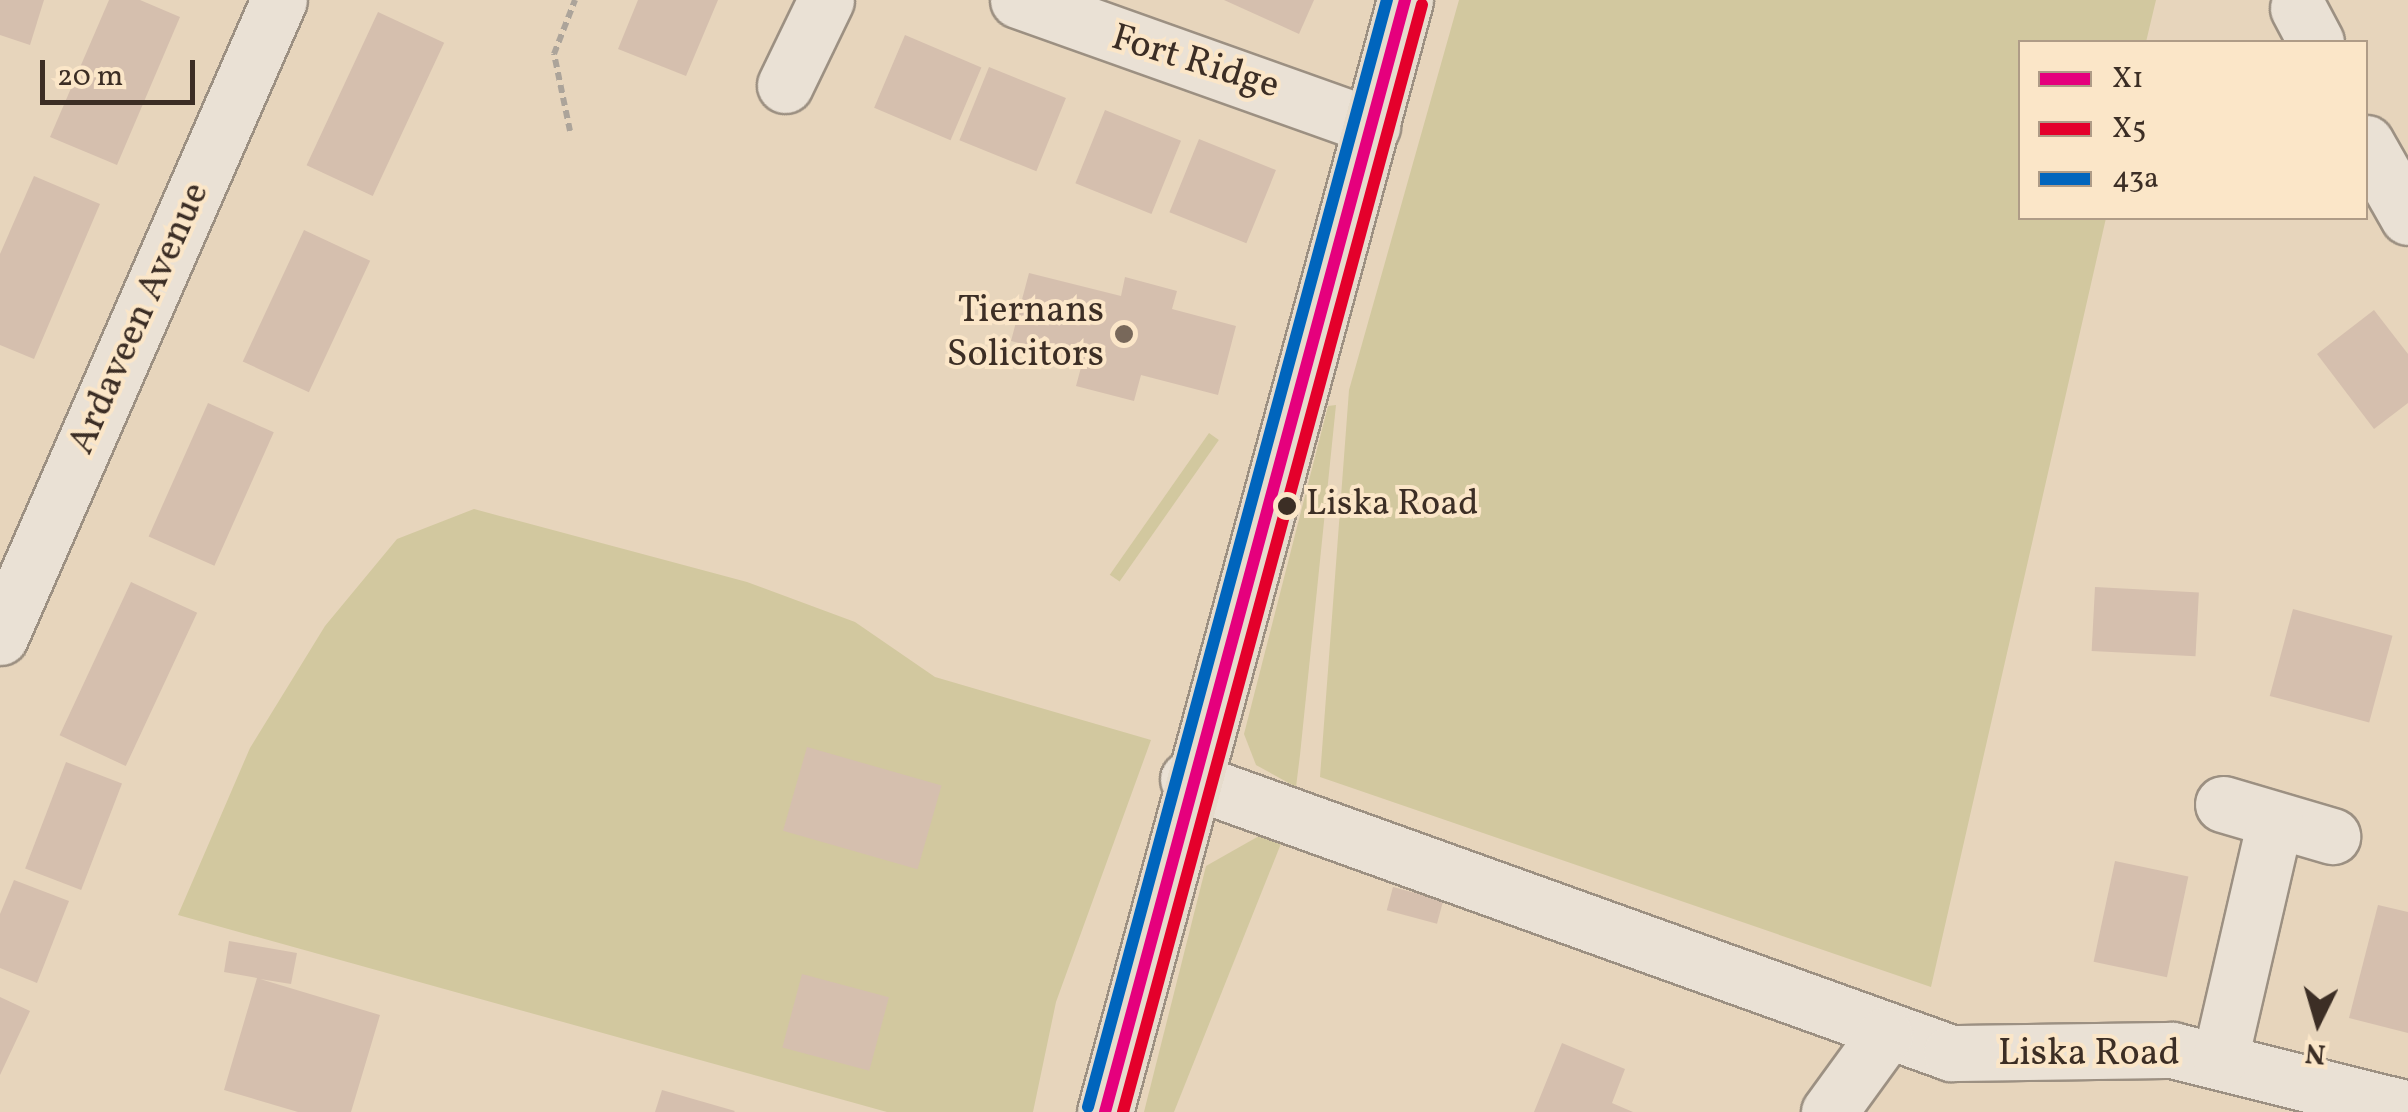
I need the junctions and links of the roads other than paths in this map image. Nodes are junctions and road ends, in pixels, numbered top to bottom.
1 (279, 0) edge
2 (826, 0) edge
3 (1018, 0) edge
4 (1405, 0) edge
5 (785, 85) dead end
6 (1372, 126) junction
7 (2368, 147) edge
8 (2408, 218) edge
9 (1, 632) edge
10 (1188, 779) junction
11 (2223, 804) dead end
12 (2275, 820) junction
13 (2332, 836) dead end
14 (1885, 1035) junction
15 (2220, 1059) junction
16 (2408, 1109) edge
17 (1105, 1112) edge
18 (1829, 1112) edge

1 - 9 street, Ardaveen Avenue
2 - 5 street
3 - 6 street, Fort Ridge
4 - 6 main road
6 - 10 main road
7 - 8 street
10 - 14 street, Liska Road
10 - 17 main road
11 - 12 street
12 - 13 street
12 - 15 street
14 - 15 street, Liska Road
14 - 18 street
15 - 16 street, Liska Road

